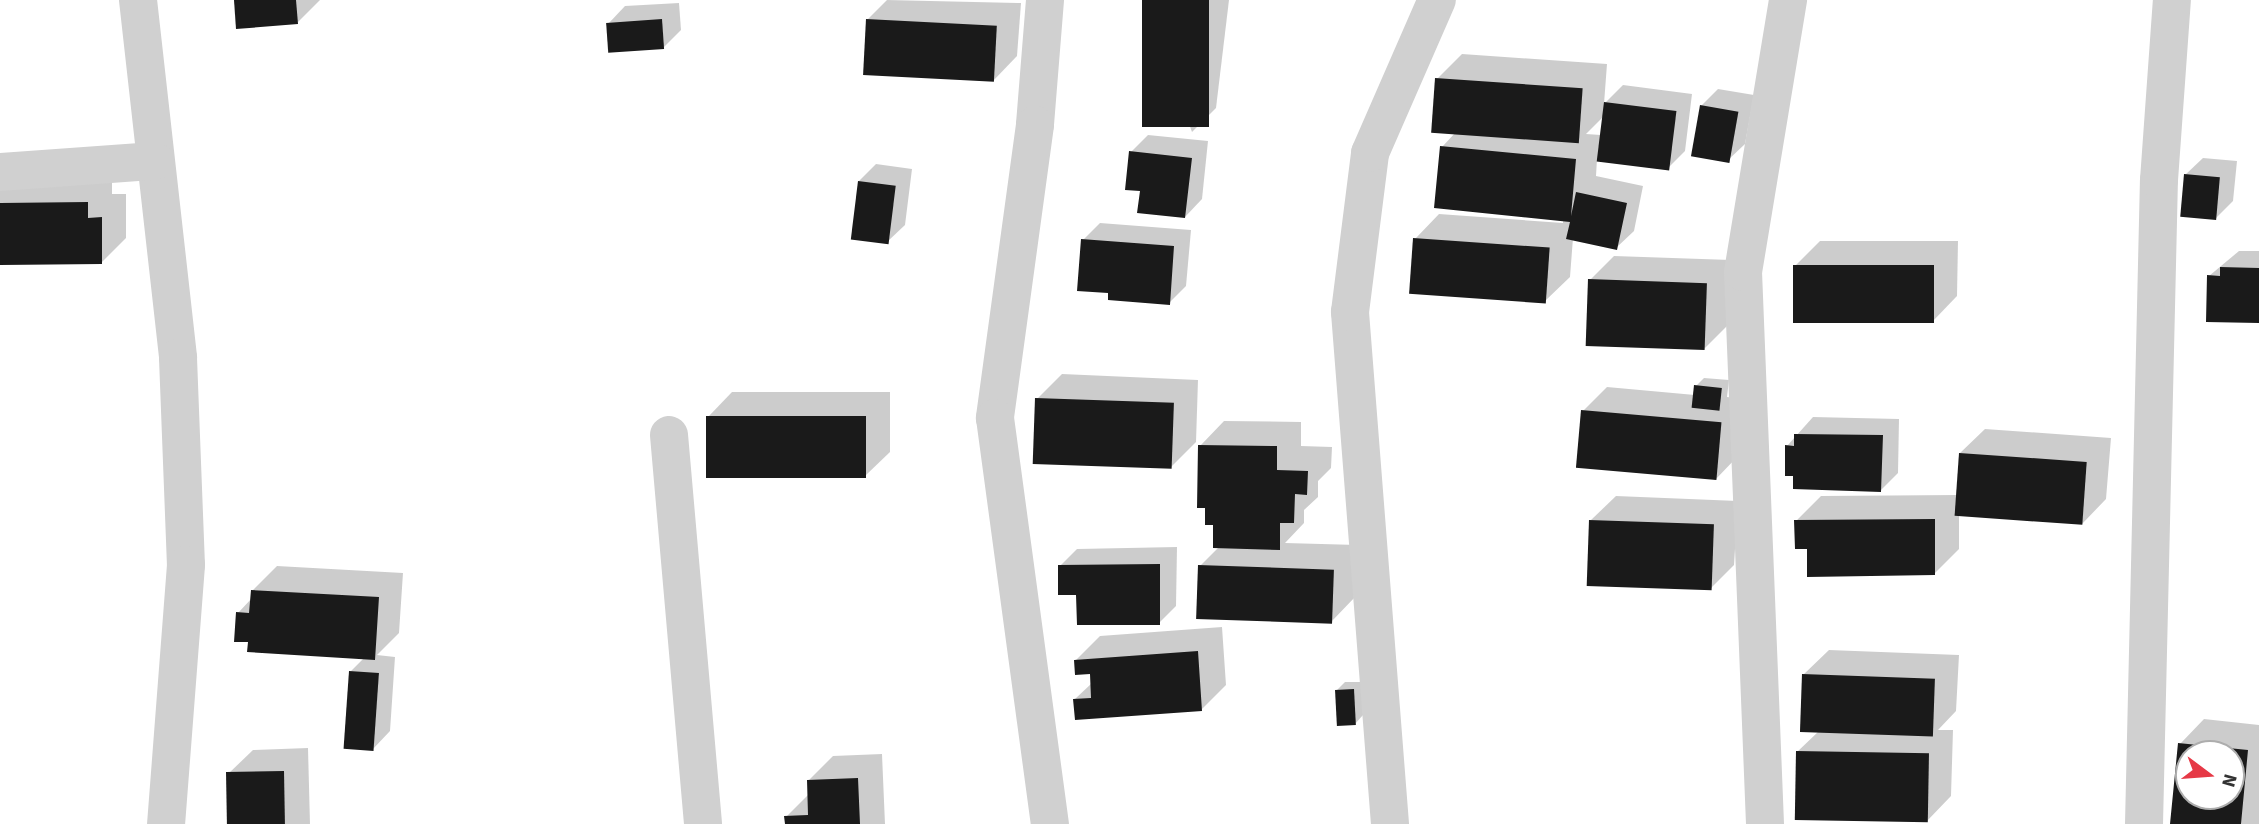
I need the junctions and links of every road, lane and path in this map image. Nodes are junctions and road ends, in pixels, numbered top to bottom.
1 (138, 0) edge
2 (1045, 0) edge
3 (1437, 0) edge
4 (1788, 0) edge
5 (2172, 0) edge
6 (155, 161) junction
7 (0, 172) edge
8 (669, 435) dead end
9 (166, 824) edge
10 (703, 824) edge
11 (1050, 824) edge
12 (1390, 824) edge
13 (1765, 824) edge
14 (2144, 824) edge

1 - 6 street
2 - 11 street
3 - 12 street
4 - 13 street
5 - 14 street
6 - 7 street
6 - 9 street
8 - 10 street

